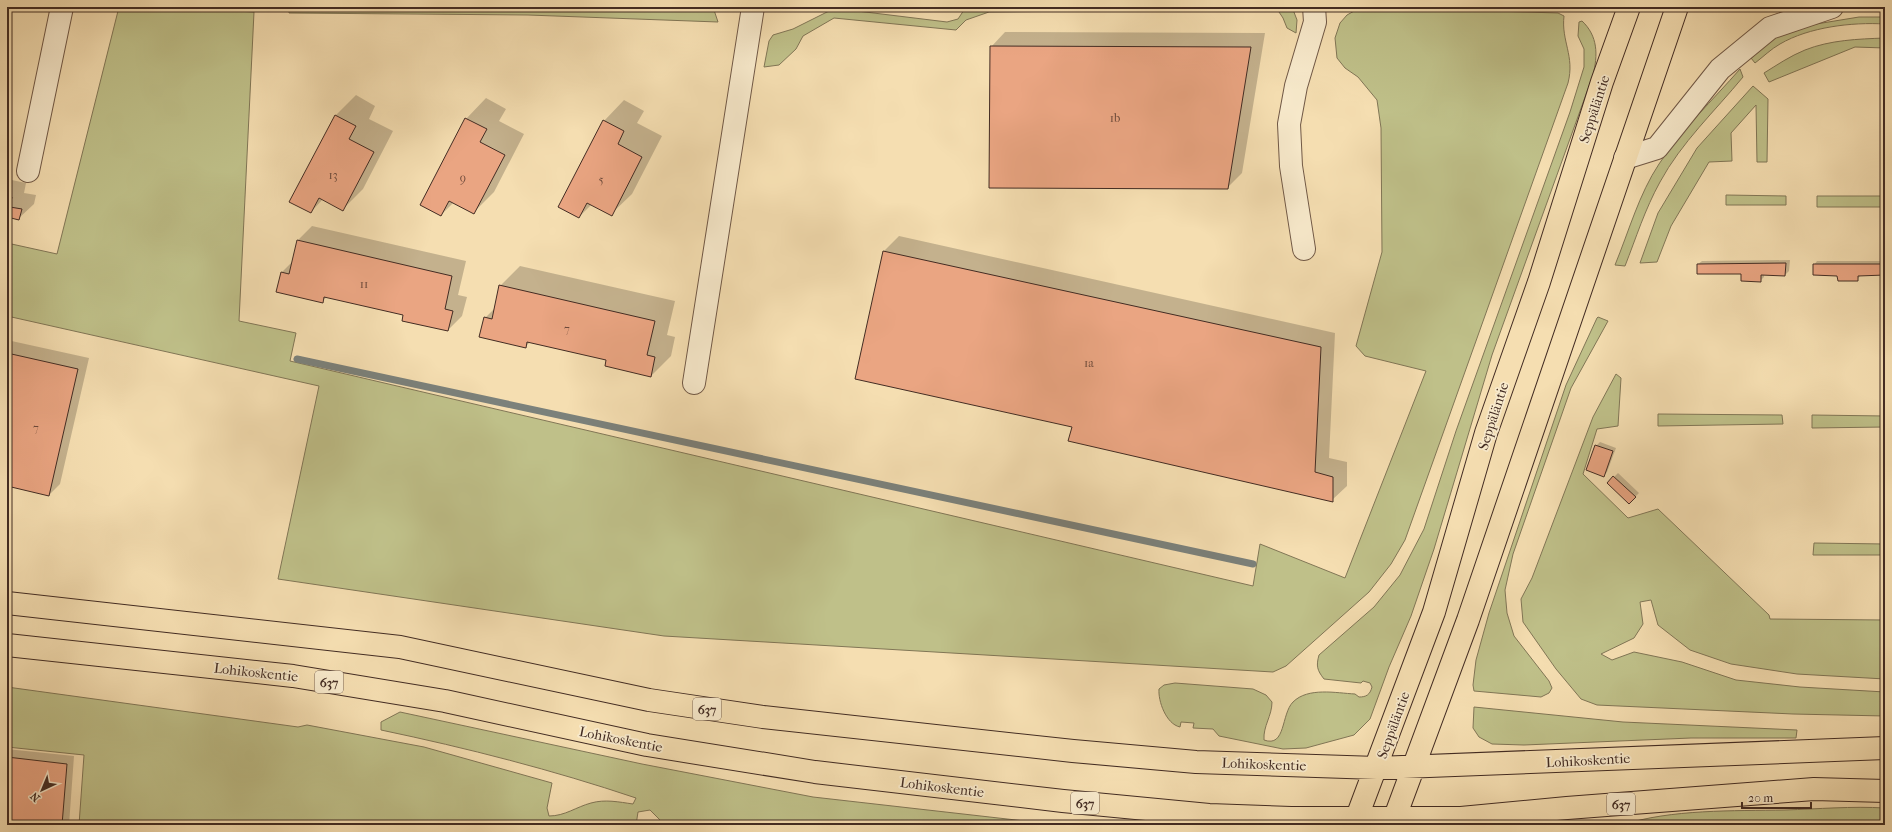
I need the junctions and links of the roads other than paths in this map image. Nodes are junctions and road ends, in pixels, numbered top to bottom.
1 (62, 7) edge
2 (753, 7) edge
3 (1314, 7) edge
4 (1629, 7) edge
5 (1677, 7) edge
6 (1832, 7) edge
7 (1625, 158) junction
8 (28, 171) dead end
9 (1304, 249) dead end
10 (694, 383) dead end
11 (7, 603) edge
12 (7, 645) edge
13 (1885, 748) edge
14 (1413, 767) junction
15 (1377, 768) junction
16 (1885, 791) edge
17 (1356, 822) edge
18 (1393, 822) edge

1 - 8 street
2 - 10 street
3 - 9 street
4 - 15 main road, Seppäläntie
5 - 7 main road
6 - 7 street
7 - 14 main road
11 - 15 main road, Lohikoskentie / 637
12 - 17 main road, Lohikoskentie / 637
13 - 14 main road, Lohikoskentie / 637
14 - 15 main road, Lohikoskentie / 637
14 - 18 main road
15 - 17 main road, Seppäläntie
16 - 18 main road, Lohikoskentie / 637
17 - 18 main road, Lohikoskentie / 637

